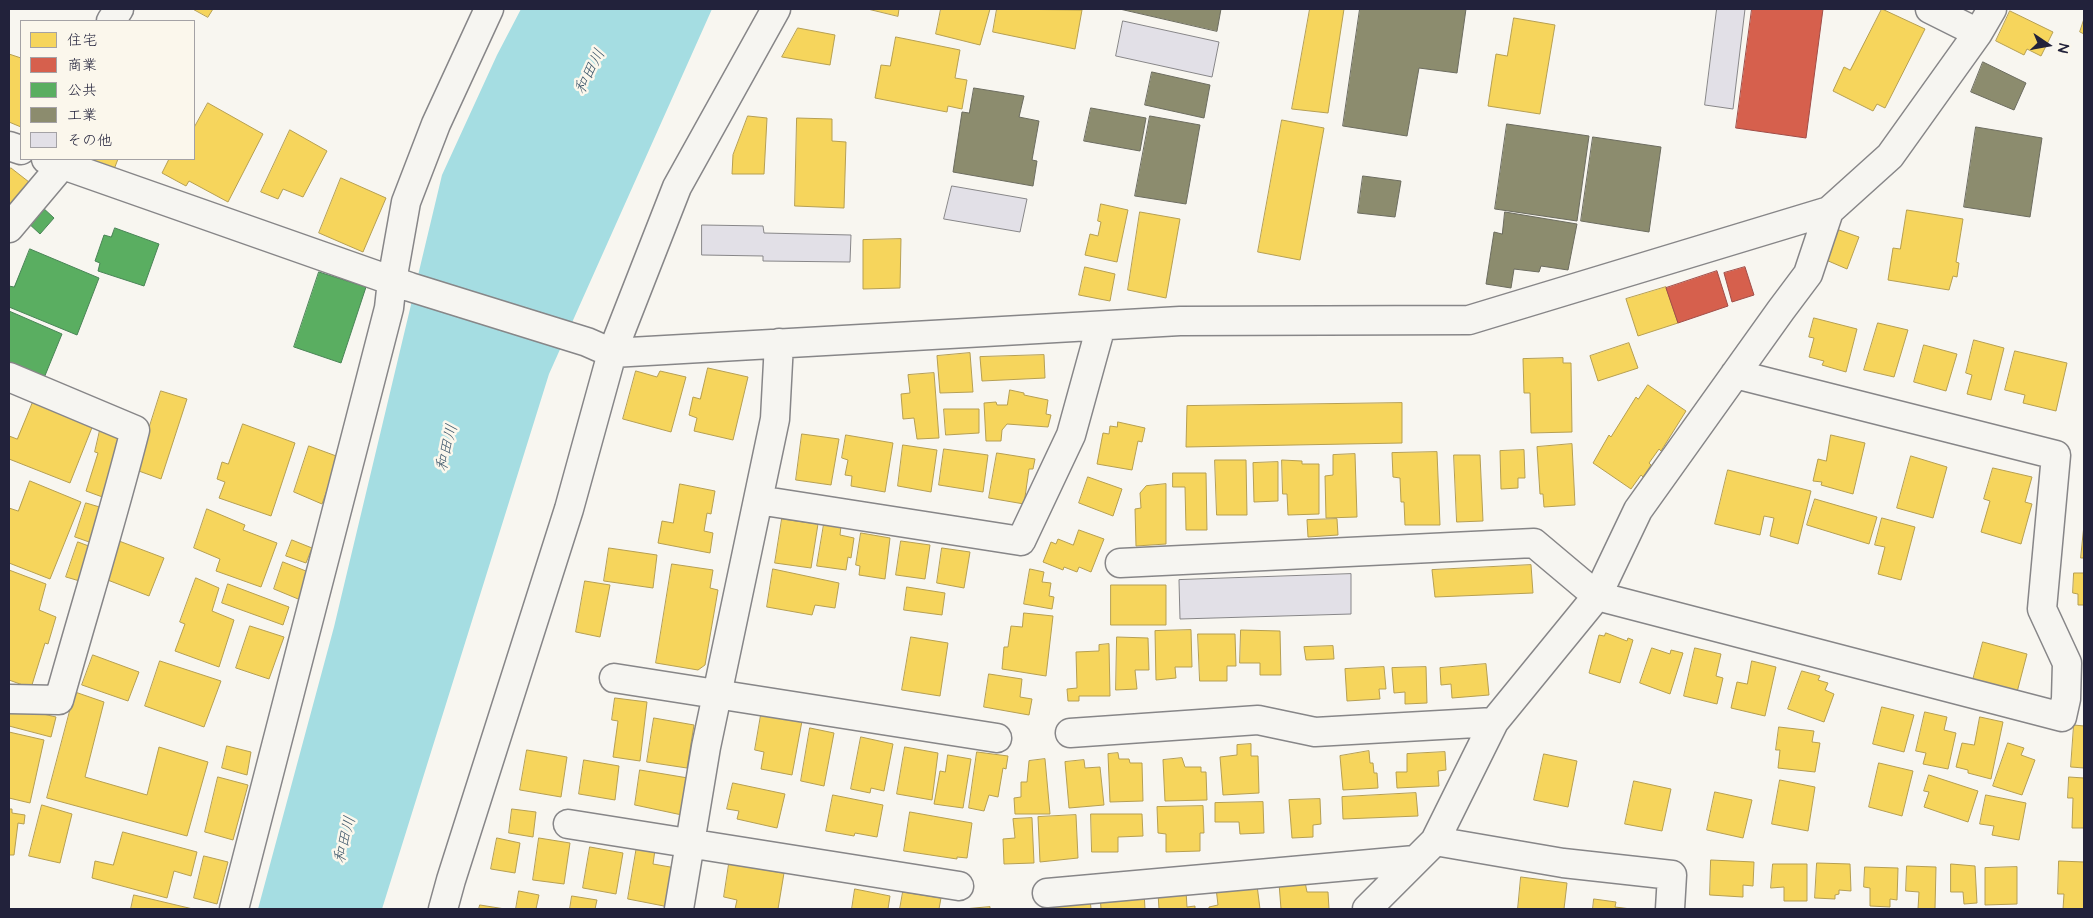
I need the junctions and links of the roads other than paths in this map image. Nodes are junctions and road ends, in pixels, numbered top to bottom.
1 (119, 9) edge
2 (489, 9) edge
3 (776, 9) edge
4 (1930, 9) edge
5 (1992, 9) edge
6 (112, 20) edge
7 (1978, 33) junction
8 (55, 161) edge
9 (1829, 211) junction
10 (9, 228) edge
11 (401, 284) junction
12 (1101, 326) junction
13 (778, 343) junction
14 (612, 353) junction
15 (1735, 374) junction
16 (9, 377) edge
17 (758, 500) junction
18 (1120, 563) dead end
19 (1597, 596) junction
20 (614, 678) dead end
21 (717, 694) junction
22 (9, 699) edge
23 (2075, 700) edge
24 (1494, 722) junction
25 (1070, 733) dead end
26 (997, 738) dead end
27 (568, 824) dead end
28 (1435, 841) junction
29 (690, 844) junction
30 (1415, 860) junction
31 (959, 886) dead end
32 (1046, 892) dead end
33 (234, 909) edge
34 (444, 909) edge
35 (679, 909) edge
36 (1367, 909) edge
37 (1670, 909) edge

1 - 6 street
2 - 11 street
3 - 14 street
4 - 7 street
5 - 7 street
7 - 9 street
8 - 10 street
8 - 11 street
9 - 12 street
9 - 15 street
11 - 14 street
11 - 33 street
12 - 13 street
12 - 17 street
13 - 14 street
13 - 17 street
14 - 34 street
15 - 19 street
15 - 23 street
16 - 22 street
17 - 21 street
18 - 19 street
19 - 23 street
19 - 24 street
20 - 21 street
21 - 26 street
21 - 29 street
24 - 25 street
24 - 28 street
27 - 29 street
28 - 30 street
28 - 37 street
29 - 31 street
29 - 35 street
30 - 32 street
30 - 36 street

